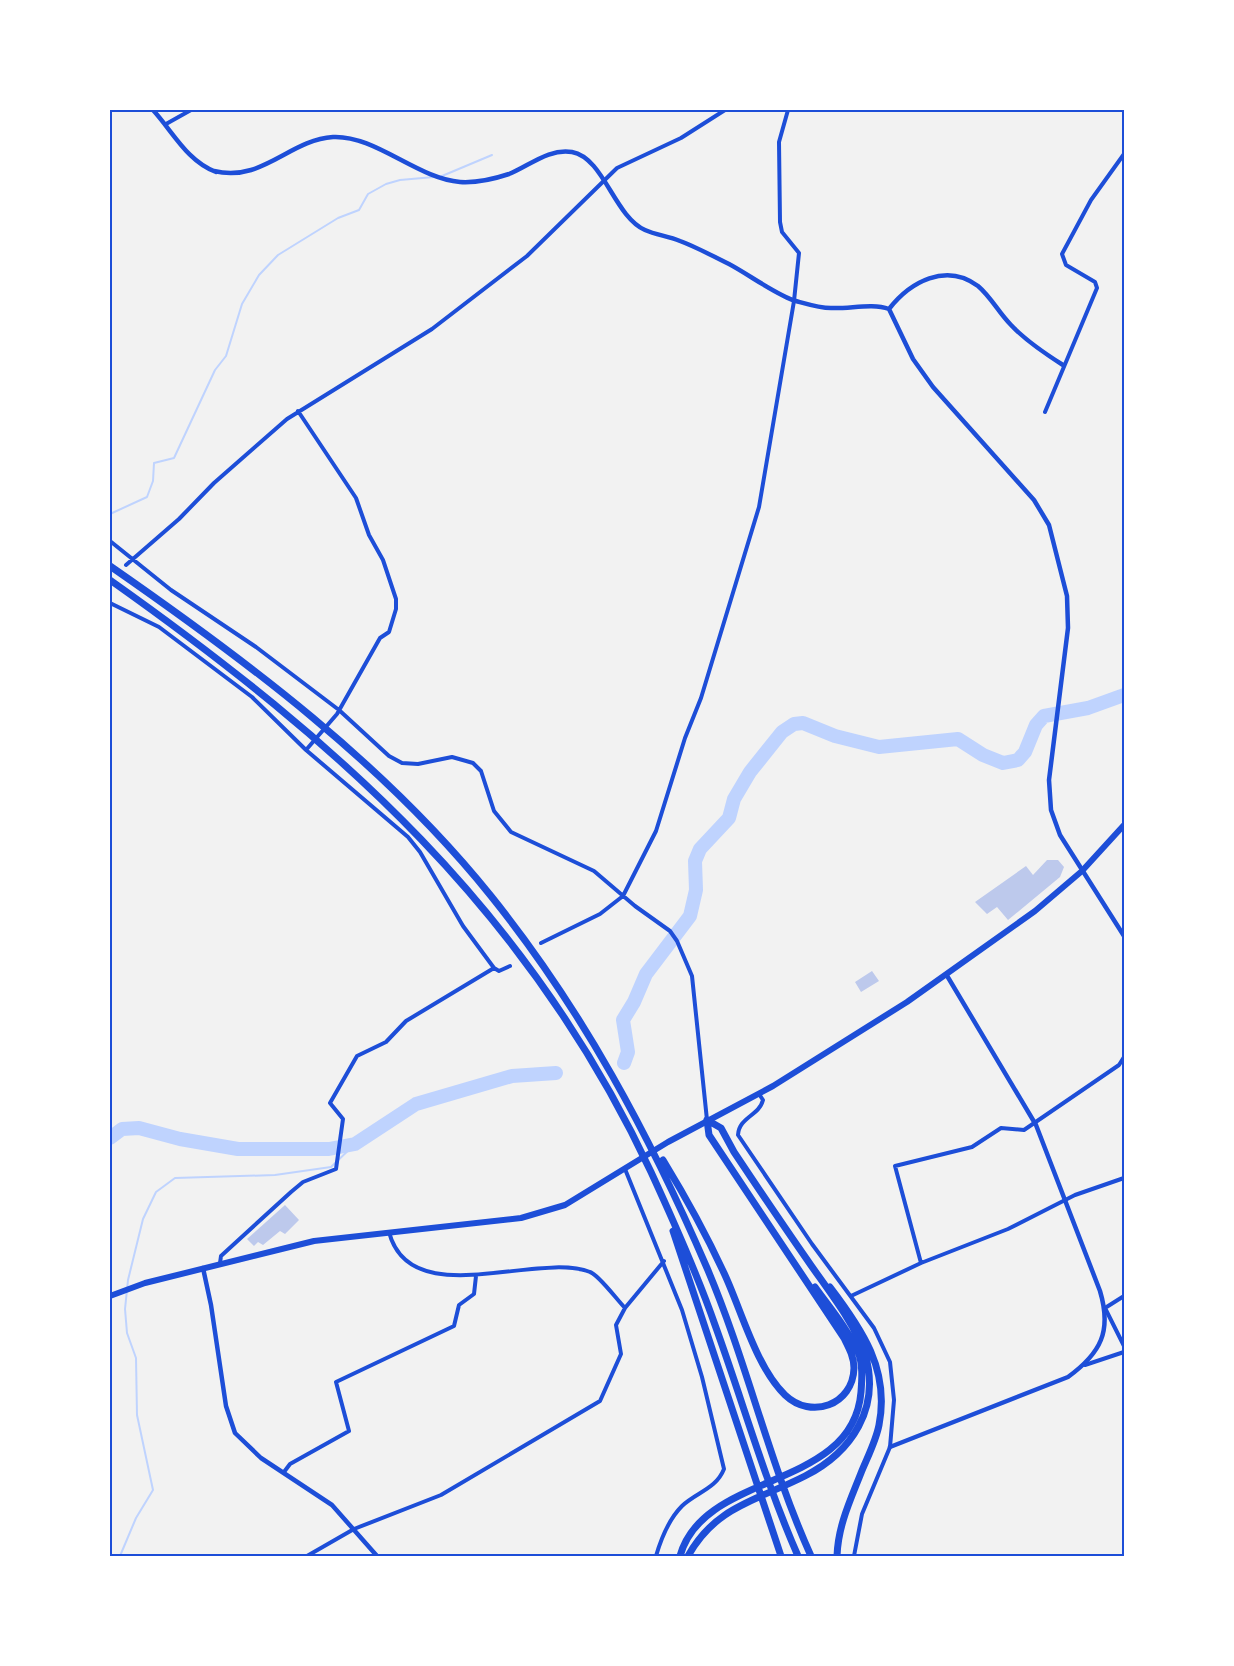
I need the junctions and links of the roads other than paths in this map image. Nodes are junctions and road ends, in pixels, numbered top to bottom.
1 (153, 110) edge
2 (191, 110) edge
3 (725, 110) edge
4 (788, 110) edge
5 (166, 124) junction
6 (1125, 154) edge
7 (604, 180) junction
8 (794, 301) junction
9 (890, 309) junction
10 (1063, 365) junction
11 (298, 411) junction
12 (1045, 412) dead end
13 (110, 541) edge
14 (132, 560) junction
15 (126, 565) dead end
16 (110, 566) edge
17 (110, 580) edge
18 (110, 603) edge
19 (338, 712) junction
20 (307, 749) junction
21 (1125, 825) edge
22 (1082, 871) junction
23 (623, 896) junction
24 (1125, 936) edge
25 (541, 943) dead end
26 (510, 966) dead end
27 (494, 968) junction
28 (946, 974) junction
29 (1125, 1057) edge
30 (759, 1094) junction
31 (707, 1120) junction
32 (641, 1125) junction
33 (1036, 1125) junction
34 (624, 1169) junction
35 (1125, 1178) edge
36 (663, 1198) junction
37 (1066, 1200) junction
38 (771, 1208) junction
39 (760, 1215) junction
40 (389, 1232) junction
41 (664, 1261) junction
42 (220, 1263) junction
43 (921, 1263) junction
44 (203, 1268) junction
45 (476, 1276) junction
46 (110, 1296) edge
47 (851, 1296) junction
48 (1125, 1296) edge
49 (625, 1308) junction
50 (1105, 1308) junction
51 (1125, 1346) edge
52 (1125, 1352) edge
53 (1085, 1365) junction
54 (890, 1447) junction
55 (284, 1473) junction
56 (354, 1529) junction
57 (307, 1557) edge
58 (377, 1557) edge
59 (656, 1557) edge
60 (680, 1557) edge
61 (688, 1557) edge
62 (781, 1557) edge
63 (798, 1557) edge
64 (811, 1557) edge
65 (837, 1557) edge
66 (854, 1557) edge

1 - 5 street
2 - 5 street
3 - 7 street
4 - 8 street
5 - 7 street
6 - 10 street
7 - 8 street
7 - 11 street
8 - 9 street
8 - 23 street
9 - 10 street
9 - 22 street
10 - 12 street
11 - 14 street
11 - 19 street
13 - 14 street
14 - 15 street
14 - 19 street
16 - 32 highway
17 - 36 highway
18 - 20 street
19 - 20 street
19 - 23 street
20 - 27 street
21 - 22 main road
22 - 24 street
22 - 28 main road
23 - 25 street
23 - 31 street
26 - 27 street
27 - 42 street
28 - 30 main road
28 - 33 street
29 - 33 street
30 - 31 main road
30 - 47 street
31 - 34 main road
31 - 38 highway
31 - 39 highway
32 - 39 highway
32 - 64 highway
33 - 37 street
33 - 43 street
34 - 40 main road
34 - 41 street
35 - 37 street
36 - 62 highway
36 - 63 highway
37 - 43 street
37 - 50 street
38 - 61 highway
38 - 65 highway
39 - 60 highway
40 - 42 main road
40 - 45 street
41 - 49 street
41 - 59 street
42 - 44 main road
43 - 47 street
44 - 46 main road
44 - 55 street
45 - 49 street
45 - 55 street
47 - 54 street
48 - 50 street
49 - 56 street
50 - 51 street
50 - 53 street
52 - 53 street
53 - 54 street
54 - 66 street
55 - 56 street
56 - 57 street
56 - 58 street

